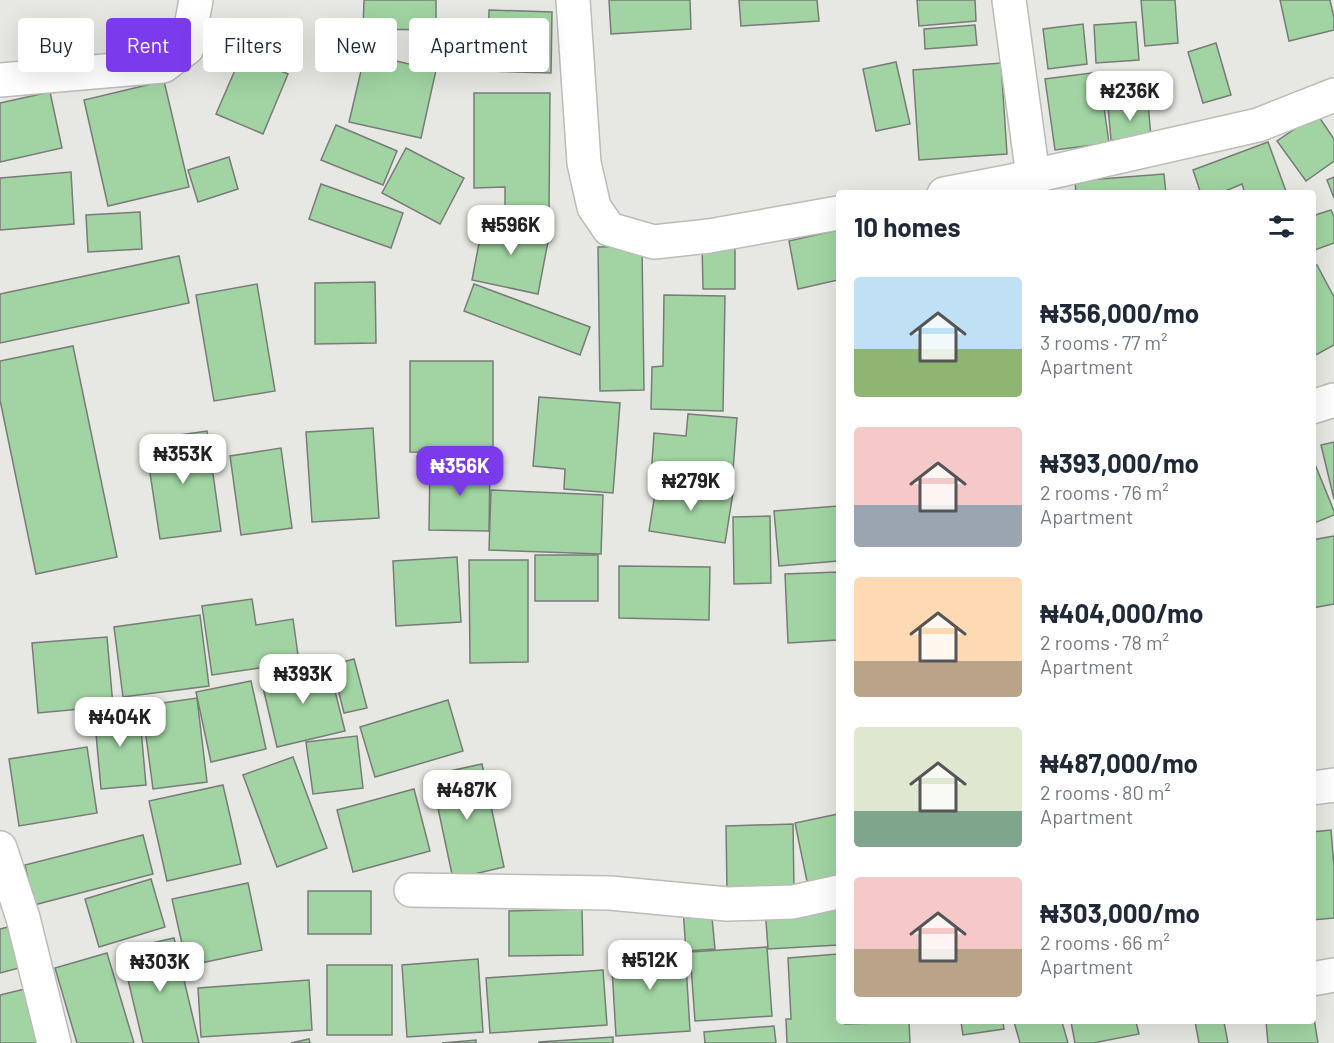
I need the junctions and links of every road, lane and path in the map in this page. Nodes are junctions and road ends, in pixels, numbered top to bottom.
1 (196, 0) edge
2 (573, 0) edge
3 (1009, 0) edge
4 (0, 80) edge
5 (1334, 95) edge
6 (1033, 176) junction
7 (964, 190) edge
8 (836, 213) edge
9 (1334, 400) edge
10 (1316, 406) edge
11 (1334, 784) edge
12 (1316, 787) edge
13 (0, 848) edge
14 (411, 890) dead end
15 (836, 892) edge
16 (1334, 975) edge
17 (1316, 978) edge
18 (54, 1043) edge

1 - 4 street
2 - 8 street
3 - 6 street
5 - 6 street
6 - 7 street
9 - 10 street
11 - 12 street
13 - 18 street
14 - 15 street
16 - 17 street

